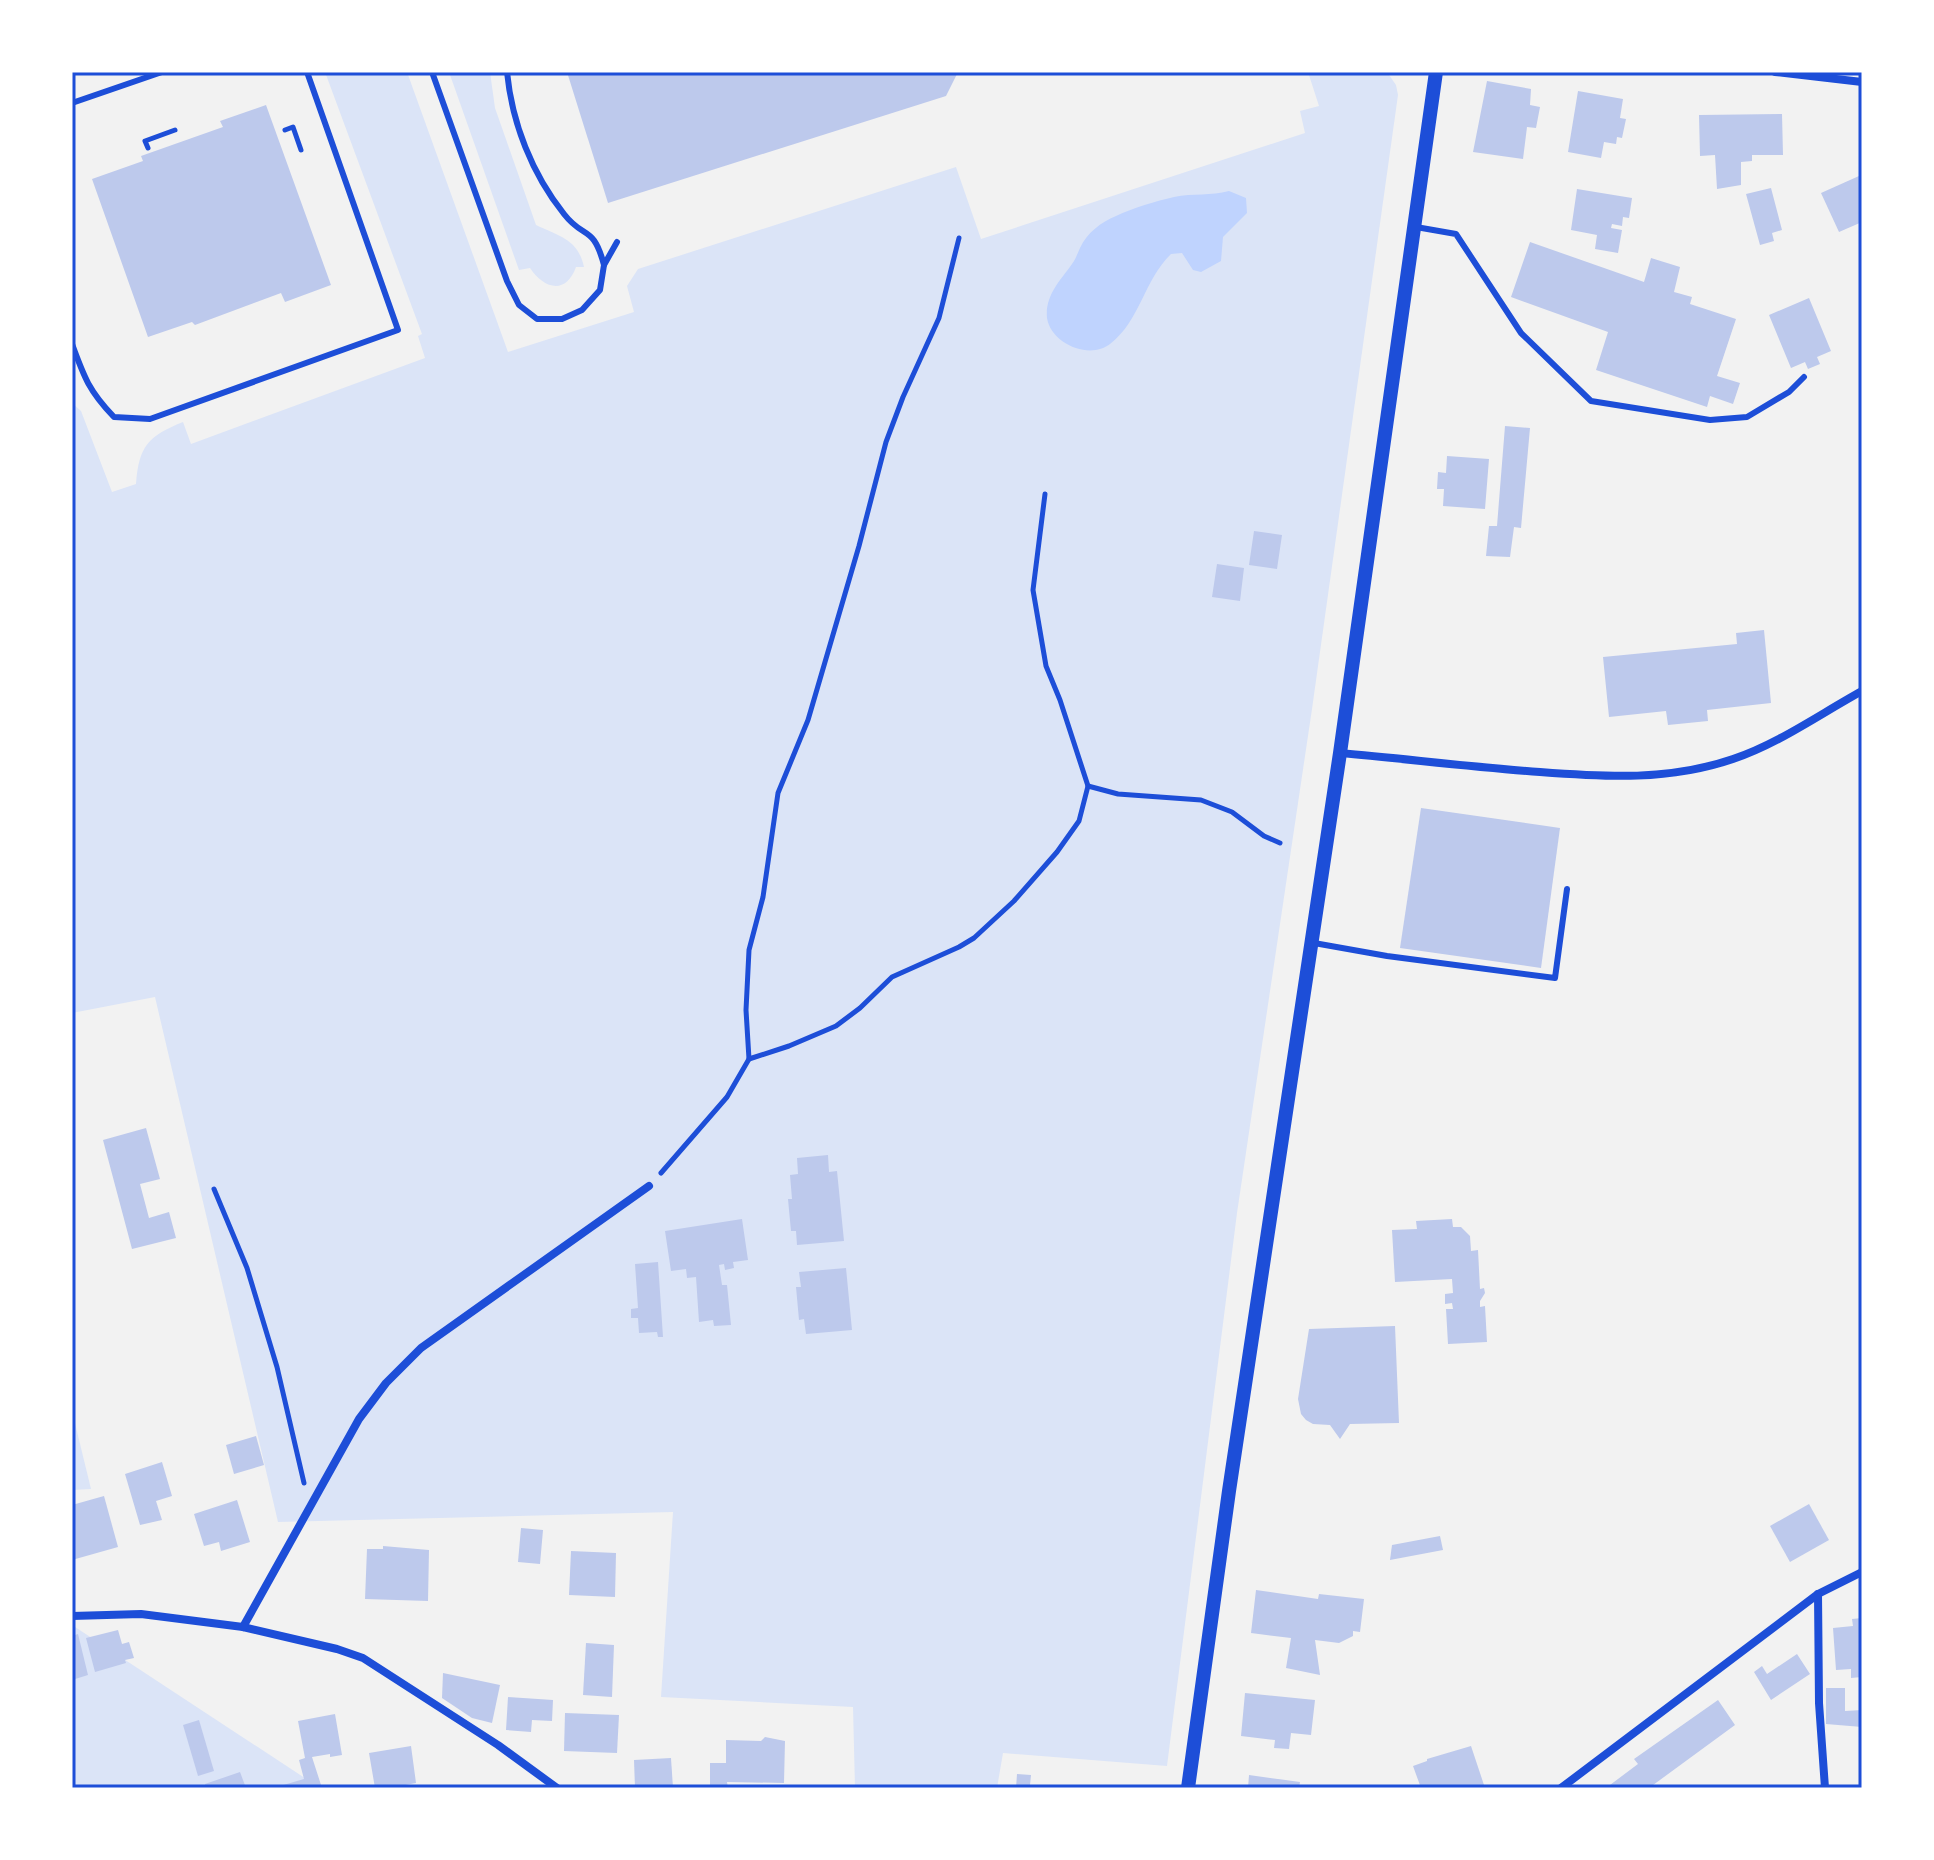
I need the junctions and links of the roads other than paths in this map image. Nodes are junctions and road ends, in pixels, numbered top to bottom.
1 (162, 72) edge
2 (307, 72) edge
3 (432, 72) edge
4 (507, 72) edge
5 (1436, 72) edge
6 (1775, 72) edge
7 (1862, 82) edge
8 (72, 103) edge
9 (1413, 227) junction
10 (617, 242) dead end
11 (604, 265) junction
12 (72, 344) edge
13 (1804, 377) dead end
14 (1862, 691) edge
15 (1340, 753) junction
16 (1567, 889) dead end
17 (1310, 942) junction
18 (649, 1186) road end
19 (1862, 1572) edge
20 (1818, 1594) junction
21 (72, 1616) edge
22 (243, 1627) junction
23 (557, 1788) edge
24 (1188, 1788) edge
25 (1561, 1788) edge
26 (1825, 1788) edge

1 - 8 lane
2 - 12 lane
3 - 11 lane
4 - 11 lane
5 - 9 street
6 - 7 street
9 - 13 lane
9 - 15 street
10 - 11 lane
14 - 15 street
15 - 17 street
16 - 17 lane
17 - 24 street
18 - 22 street
19 - 20 street
20 - 25 street
20 - 26 street
21 - 22 street
22 - 23 street

